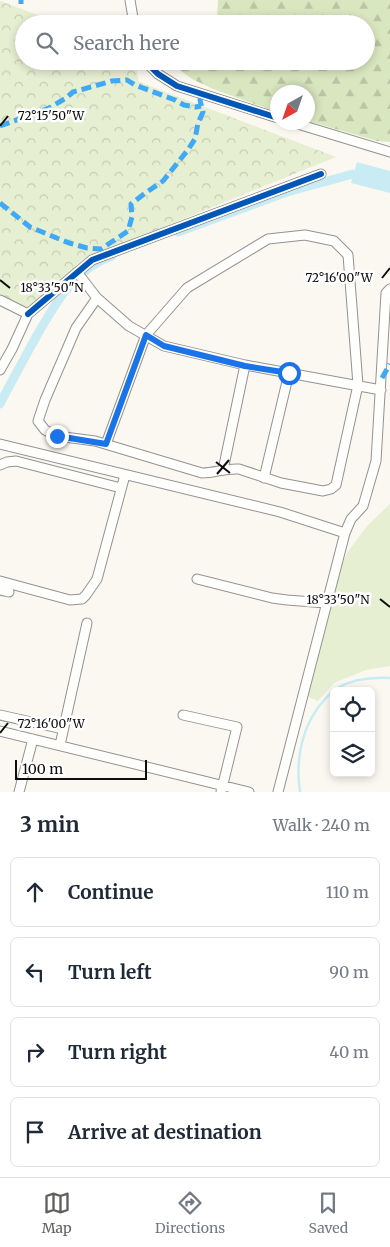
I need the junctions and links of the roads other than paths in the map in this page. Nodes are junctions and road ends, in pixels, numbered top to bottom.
1 (130, 0) edge
2 (132, 15) edge
3 (154, 70) edge
4 (270, 115) edge
5 (315, 129) edge
6 (390, 152) edge
7 (321, 174) dead end
8 (77, 272) junction
9 (390, 289) edge
10 (97, 298) junction
11 (0, 300) edge
12 (28, 314) junction
13 (146, 335) junction
14 (245, 366) junction
15 (0, 370) edge
16 (289, 373) junction
17 (358, 385) junction
18 (381, 390) junction
19 (0, 444) edge
20 (106, 444) junction
21 (0, 465) edge
22 (223, 470) junction
23 (125, 475) junction
24 (264, 478) junction
25 (121, 488) junction
26 (345, 533) junction
27 (197, 579) dead end
28 (0, 581) edge
29 (326, 603) junction
30 (87, 623) dead end
31 (0, 714) edge
32 (183, 714) dead end
33 (63, 729) junction
34 (0, 731) edge
35 (33, 739) junction
36 (60, 745) junction
37 (221, 789) edge
38 (19, 792) edge
39 (249, 792) edge
40 (278, 792) edge

1 - 2 street
3 - 4 street
5 - 6 street
7 - 8 street
8 - 10 street
8 - 12 street
9 - 18 street
10 - 13 street
10 - 20 street
11 - 12 street
12 - 15 street
13 - 14 street
13 - 17 street
13 - 20 street
14 - 16 street
14 - 22 street
16 - 17 street
16 - 24 street
17 - 18 street
17 - 24 street
18 - 26 street
19 - 23 street
20 - 22 street
21 - 25 street
22 - 24 street
23 - 25 street
23 - 26 street
25 - 28 street
26 - 29 street
27 - 29 street
29 - 40 street
30 - 33 street
31 - 33 street
32 - 37 street
33 - 36 street
34 - 35 street
35 - 36 street
35 - 38 street
36 - 37 street
37 - 39 street

